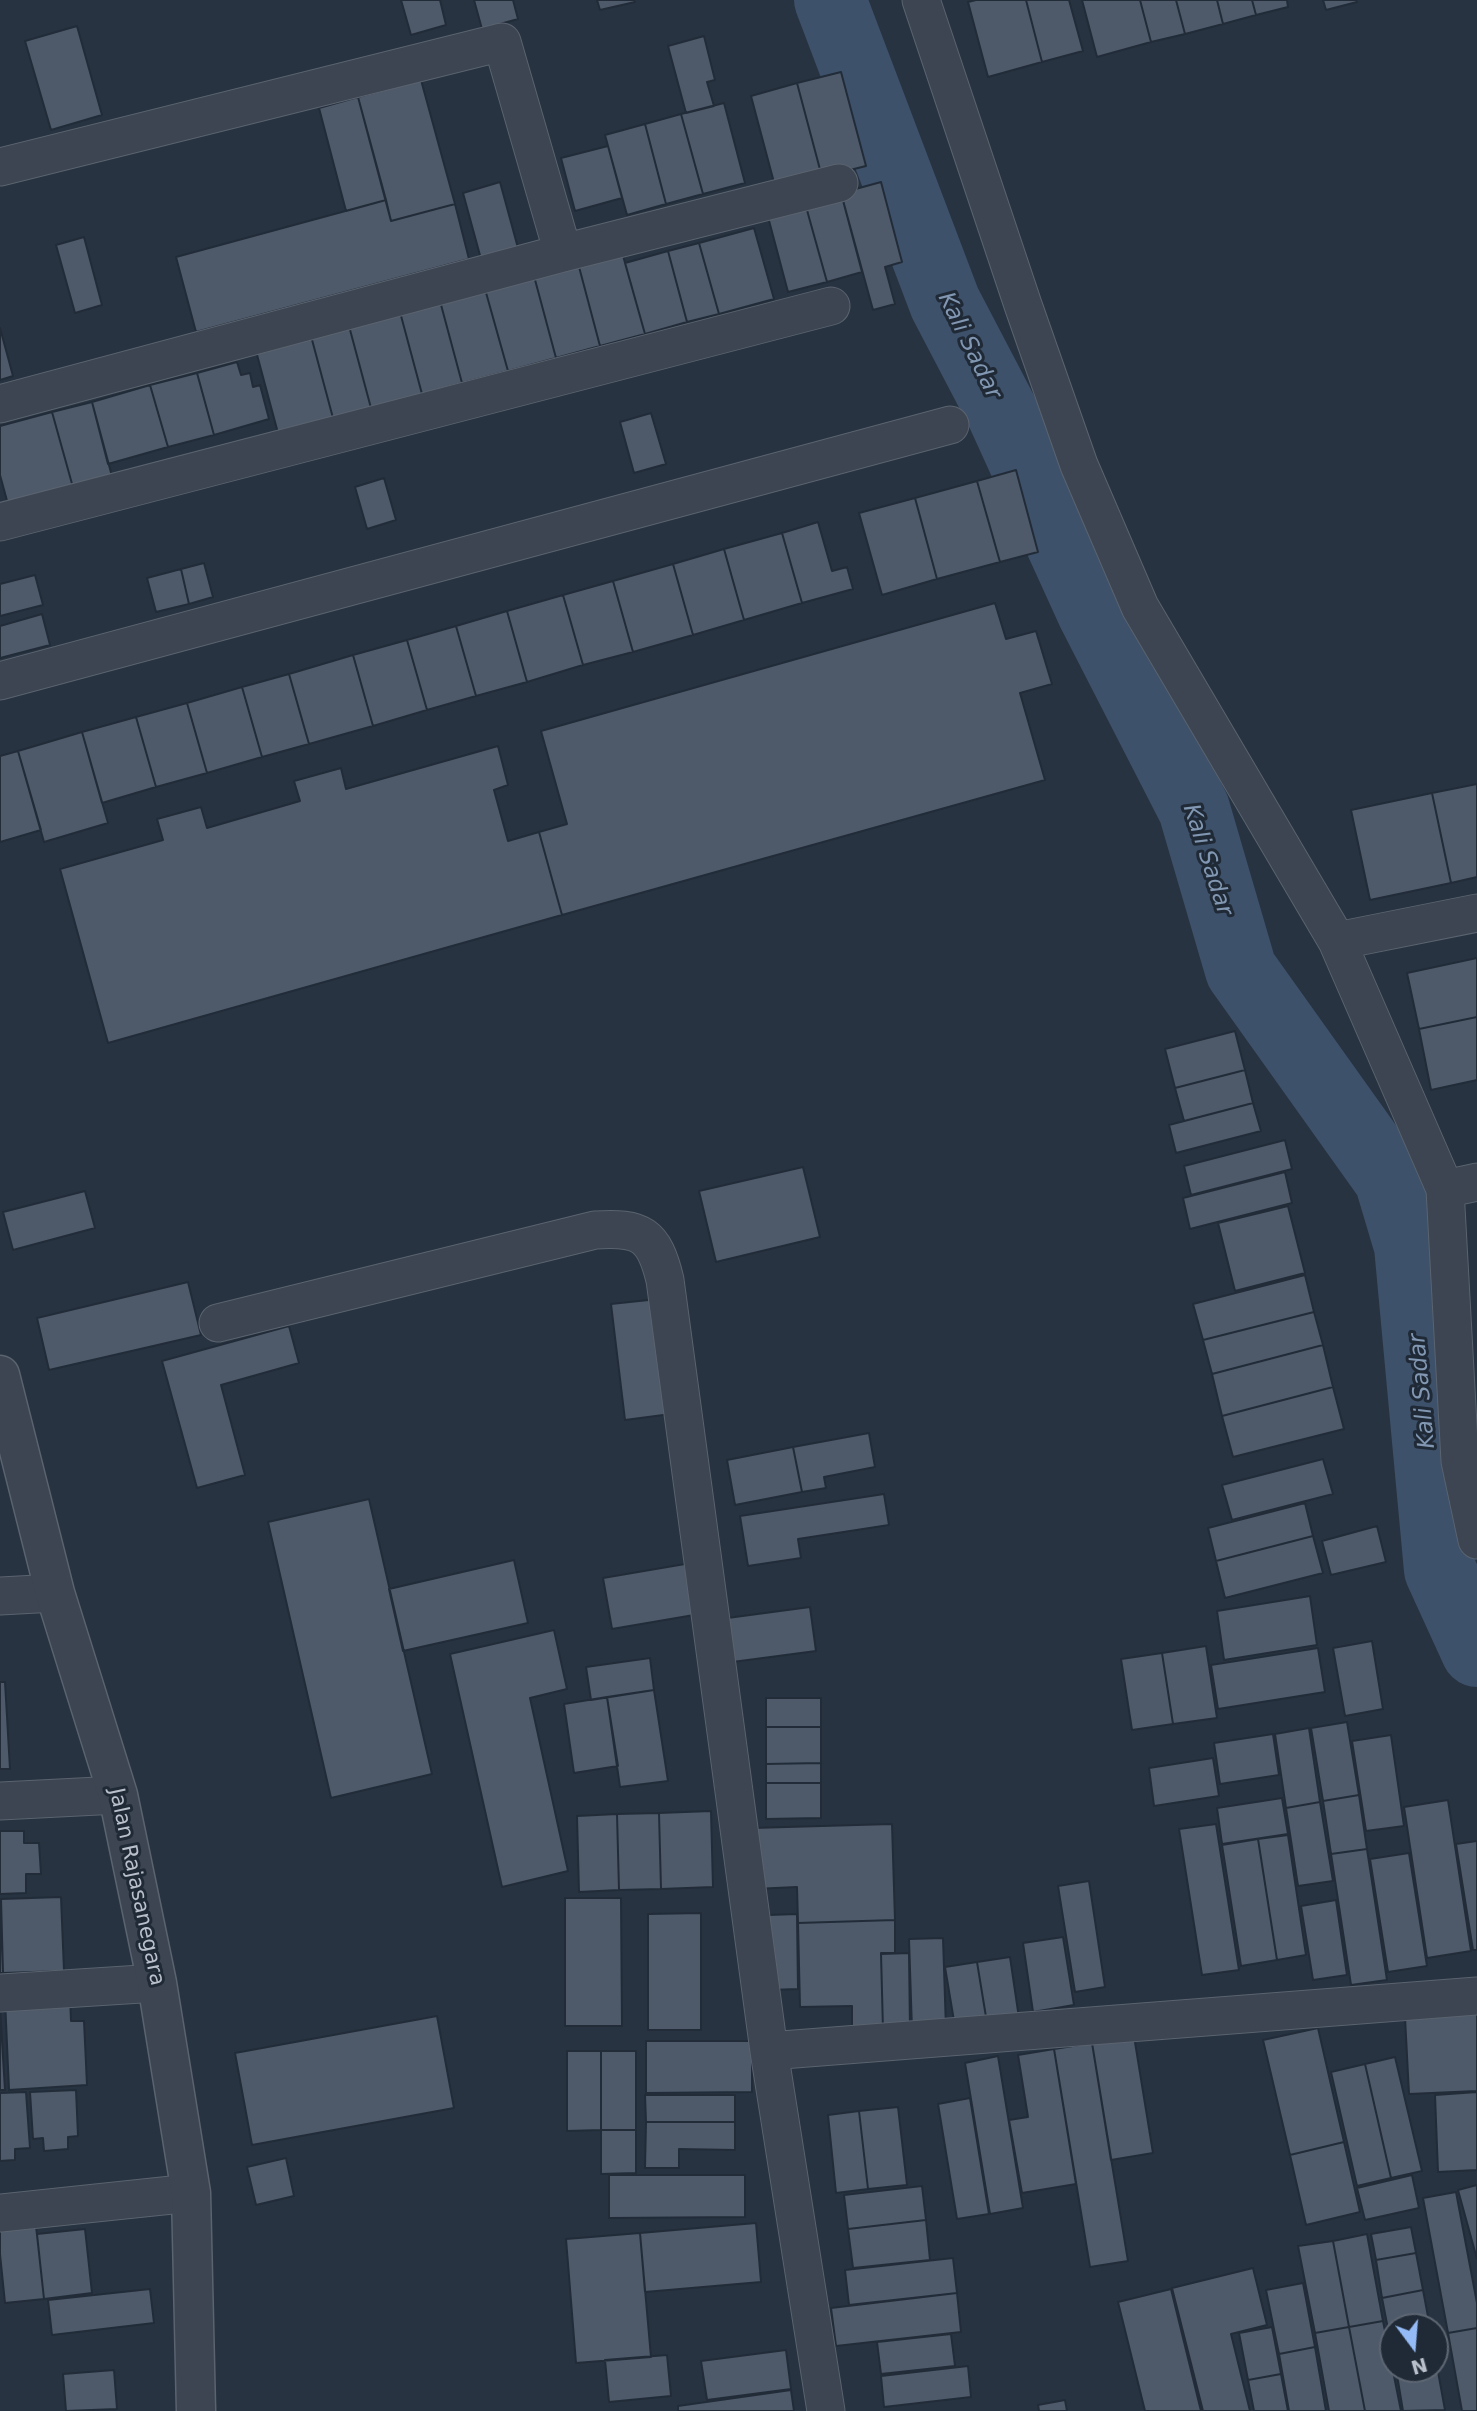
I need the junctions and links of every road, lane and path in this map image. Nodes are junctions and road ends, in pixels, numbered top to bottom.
1 (921, 0) edge
2 (0, 167) edge
3 (839, 183) dead end
4 (563, 253) junction
5 (831, 306) dead end
6 (0, 404) edge
7 (950, 425) dead end
8 (0, 522) edge
9 (0, 681) edge
10 (1477, 913) edge
11 (1337, 941) junction
12 (1461, 1185) edge
13 (218, 1323) dead end
14 (0, 1375) edge
15 (5, 1414) edge
16 (1477, 1540) edge
17 (55, 1593) junction
18 (0, 1596) edge
19 (118, 1795) junction
20 (0, 1801) edge
21 (157, 1983) junction
22 (0, 1993) edge
23 (1477, 1996) edge
24 (768, 2051) junction
25 (191, 2193) junction
26 (0, 2213) edge
27 (196, 2411) edge
28 (826, 2411) edge

1 - 11 street
2 - 4 street
3 - 4 street
4 - 6 street
5 - 8 street
7 - 9 street
10 - 11 street
11 - 12 street
12 - 16 street
13 - 24 street
14 - 15 street, Jalan Rajasanegara
15 - 17 street, Jalan Rajasanegara
17 - 18 street
17 - 19 street, Jalan Rajasanegara
19 - 20 street
19 - 21 street, Jalan Rajasanegara
21 - 22 street
21 - 25 street, Jalan Rajasanegara
23 - 24 street
24 - 28 street
25 - 26 street
25 - 27 street, Jalan Rajasanegara

